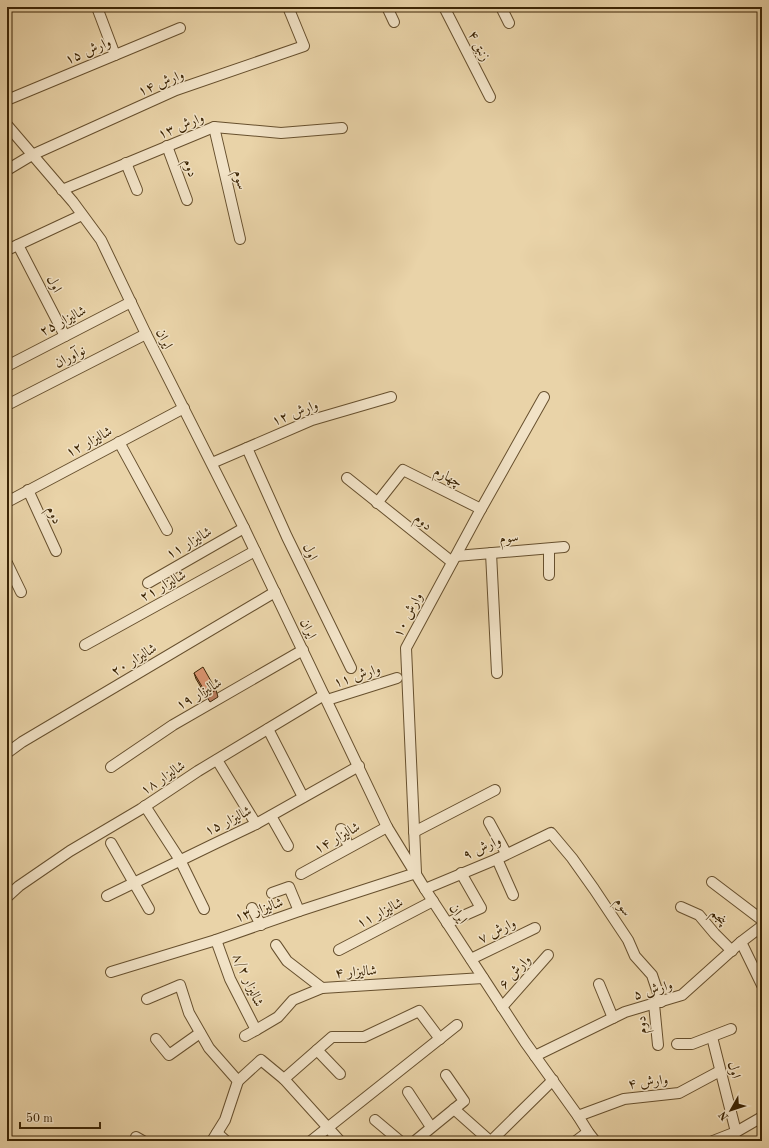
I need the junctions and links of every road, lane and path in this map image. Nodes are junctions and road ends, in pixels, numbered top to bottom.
1 (288, 7) edge
2 (387, 7) edge
3 (444, 7) edge
4 (501, 7) edge
5 (98, 10) dead end
6 (394, 22) dead end
7 (509, 23) dead end
8 (180, 28) dead end
9 (115, 55) junction
10 (490, 97) dead end
11 (7, 100) edge
12 (7, 125) edge
13 (214, 127) junction
14 (342, 128) dead end
15 (167, 146) junction
16 (32, 155) junction
17 (126, 163) junction
18 (7, 170) edge
19 (62, 190) junction
20 (137, 190) dead end
21 (187, 200) dead end
22 (82, 215) junction
23 (240, 239) dead end
24 (18, 245) junction
25 (7, 250) edge
26 (131, 302) junction
27 (146, 334) junction
28 (65, 336) junction
29 (7, 366) edge
30 (544, 397) dead end
31 (391, 398) dead end
32 (7, 405) edge
33 (184, 408) junction
34 (119, 442) junction
35 (247, 448) junction
36 (212, 463) junction
37 (347, 478) dead end
38 (28, 490) junction
39 (7, 502) edge
40 (377, 503) junction
41 (481, 509) junction
42 (244, 528) junction
43 (166, 530) dead end
44 (564, 547) dead end
45 (549, 549) junction
46 (56, 551) dead end
47 (255, 551) junction
48 (491, 553) junction
49 (454, 559) junction
50 (7, 563) edge
51 (549, 575) dead end
52 (148, 583) dead end
53 (21, 592) dead end
54 (275, 592) junction
55 (85, 645) dead end
56 (303, 650) junction
57 (350, 668) dead end
58 (497, 673) dead end
59 (397, 678) dead end
60 (326, 698) junction
61 (268, 729) junction
62 (7, 753) edge
63 (217, 760) junction
64 (111, 766) dead end
65 (359, 766) junction
66 (495, 790) dead end
67 (303, 797) junction
68 (145, 806) junction
69 (271, 816) junction
70 (489, 822) dead end
71 (256, 824) junction
72 (387, 827) junction
73 (341, 829) dead end
74 (414, 832) junction
75 (551, 833) joint
76 (111, 843) dead end
77 (288, 846) dead end
78 (349, 847) junction
79 (506, 854) junction
80 (496, 858) junction
81 (180, 860) junction
82 (416, 873) junction
83 (461, 873) junction
84 (301, 874) dead end
85 (712, 882) dead end
86 (133, 883) junction
87 (425, 888) junction
88 (272, 893) dead end
89 (513, 895) dead end
90 (107, 896) dead end
91 (7, 897) edge
92 (433, 901) junction
93 (681, 907) dead end
94 (252, 908) dead end
95 (149, 909) dead end
96 (204, 909) dead end
97 (299, 911) junction
98 (762, 920) edge
99 (447, 923) junction
100 (261, 924) junction
101 (762, 926) edge
102 (535, 928) dead end
103 (216, 940) junction
104 (741, 942) junction
105 (276, 945) dead end
106 (339, 950) dead end
107 (732, 951) junction
108 (548, 956) dead end
109 (471, 959) junction
110 (111, 972) dead end
111 (483, 978) junction
112 (599, 984) dead end
113 (762, 985) edge
114 (322, 988) junction
115 (146, 999) dead end
116 (658, 1003) junction
117 (502, 1007) junction
118 (613, 1018) junction
119 (457, 1025) dead end
120 (731, 1029) dead end
121 (256, 1030) junction
122 (200, 1033) junction
123 (245, 1036) dead end
124 (712, 1037) junction
125 (156, 1039) dead end
126 (440, 1039) junction
127 (677, 1044) dead end
128 (658, 1045) dead end
129 (317, 1050) junction
130 (535, 1056) junction
131 (720, 1071) junction
132 (340, 1074) dead end
133 (446, 1075) dead end
134 (284, 1080) junction
135 (553, 1080) junction
136 (238, 1081) junction
137 (408, 1092) dead end
138 (454, 1108) junction
139 (578, 1116) junction
140 (762, 1117) edge
141 (375, 1120) dead end
142 (328, 1127) junction
143 (431, 1127) junction
144 (588, 1132) junction
145 (736, 1132) junction
146 (215, 1137) edge
147 (226, 1141) edge
148 (310, 1141) edge
149 (340, 1141) edge
150 (400, 1141) edge
151 (415, 1141) edge
152 (491, 1141) edge
153 (576, 1141) edge
154 (595, 1141) edge
155 (713, 1141) edge

1 - 16 street, وارش ۱۴
2 - 6 street
3 - 10 street, زنبق ۴
4 - 7 street
5 - 9 street
8 - 9 street, وارش ۱۵
9 - 11 street, وارش ۱۵
12 - 16 street, ایران
13 - 14 street, وارش ۱۳
13 - 15 street, وارش ۱۳
13 - 23 street, سوم
15 - 17 street, وارش ۱۳
15 - 21 street, دوم
16 - 18 street, وارش ۱۴
16 - 19 street, ایران
17 - 19 street, وارش ۱۳
17 - 20 street
19 - 22 street, ایران
22 - 24 street
22 - 26 street, ایران
24 - 25 street
24 - 28 street, اول
26 - 27 street, ایران
26 - 28 street, شالیزار ۲۵
27 - 32 street, نوآوران
27 - 33 street, ایران
28 - 29 street, شالیزار ۲۵
30 - 41 street, وارش ۱۰
31 - 35 street, وارش ۱۲
33 - 34 street, شالیزار ۱۲
33 - 36 street, ایران
34 - 38 street, شالیزار ۱۲
34 - 43 street
35 - 36 street, وارش ۱۲
35 - 57 street, اول
36 - 42 street, ایران
37 - 40 street, دوم
38 - 39 street, شالیزار ۱۲
38 - 46 street, دوم
40 - 41 street, چهارم
40 - 49 street, دوم
41 - 49 street, وارش ۱۰
42 - 47 street, ایران
42 - 52 street, شالیزار ۱۱
44 - 45 street, سوم
45 - 48 street, سوم
45 - 51 street
47 - 54 street, ایران
47 - 55 street, شالیزار ۲۱
48 - 49 street, سوم
48 - 58 street
49 - 74 street, وارش ۱۰
50 - 53 street
54 - 56 street, ایران
54 - 62 street, شالیزار ۲۰
56 - 60 street, ایران
56 - 64 street, شالیزار ۱۹
59 - 60 street, وارش ۱۱
60 - 61 street, شالیزار ۱۸
60 - 65 street, ایران
61 - 63 street, شالیزار ۱۸
61 - 67 street
63 - 68 street, شالیزار ۱۸
63 - 71 street
65 - 67 street, شالیزار ۱۵
65 - 72 street, ایران
66 - 74 street
67 - 69 street, شالیزار ۱۵
68 - 81 street
68 - 91 street, شالیزار ۱۸
69 - 71 street, شالیزار ۱۵
69 - 77 street
70 - 79 street
71 - 81 street, شالیزار ۱۵
72 - 78 street, شالیزار ۱۴
72 - 82 street, ایران
73 - 78 street
74 - 82 street, وارش ۱۰
75 - 79 street, وارش ۹
75 - 116 street, سوم
76 - 86 street
78 - 84 street, شالیزار ۱۴
79 - 80 street, وارش ۹
80 - 83 street, وارش ۹
80 - 89 street
81 - 86 street, شالیزار ۱۵
81 - 96 street
82 - 87 street, ایران
82 - 97 street, شالیزار ۱۳
83 - 87 street, وارش ۹
83 - 99 street
85 - 98 street
86 - 90 street, شالیزار ۱۵
86 - 95 street
87 - 92 street, ایران
88 - 97 street
92 - 99 street, ایران
92 - 106 street, شالیزار ۱۱
93 - 107 street, پنجم
94 - 100 street
97 - 100 street, شالیزار ۱۳
99 - 109 street, ایران
100 - 103 street, شالیزار ۱۳
101 - 104 street, وارش ۵
102 - 109 street, وارش ۷
103 - 110 street, شالیزار ۱۳
103 - 121 street, شالیزار ۸/۲
104 - 107 street, وارش ۵
104 - 113 street
105 - 114 street
107 - 116 street, وارش ۵
108 - 117 street, وارش ۶
109 - 111 street, ایران
111 - 114 street, شالیزار ۴
111 - 117 street, ایران
112 - 118 street
114 - 121 street, شالیزار ۴
115 - 122 street
116 - 118 street, وارش ۵
116 - 128 street, دوم
117 - 130 street, ایران
118 - 130 street, وارش ۵
119 - 126 street
120 - 124 street
121 - 123 street, شالیزار ۴
122 - 125 street
122 - 136 street
124 - 127 street
124 - 131 street, اول
126 - 129 street
126 - 142 street
129 - 132 street
129 - 134 street
130 - 135 street, ایران
131 - 139 street, وارش ۴
131 - 145 street, اول
133 - 138 street
134 - 136 street
134 - 142 street
135 - 139 street, ایران
135 - 152 street
136 - 146 street
137 - 143 street
138 - 143 street
138 - 152 street
139 - 144 street, ایران
140 - 145 street
141 - 150 street
142 - 148 street
142 - 149 street
143 - 151 street
144 - 153 street
144 - 154 street, ایران
145 - 155 street
146 - 147 street

